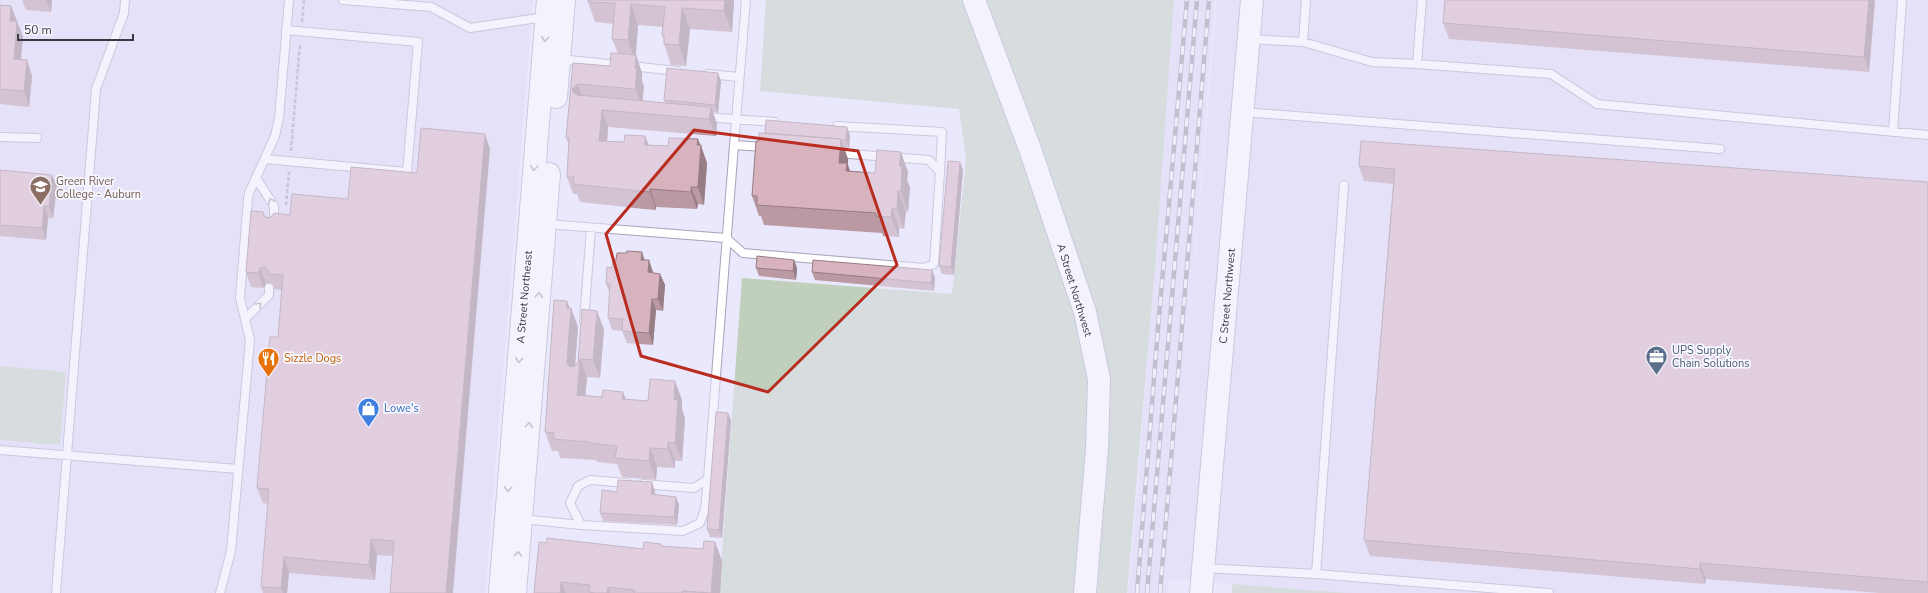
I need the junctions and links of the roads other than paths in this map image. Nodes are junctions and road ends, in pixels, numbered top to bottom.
1 (125, 0) edge
2 (289, 0) edge
3 (342, 0) edge
4 (746, 0) edge
5 (974, 0) edge
6 (1252, 0) edge
7 (1306, 0) edge
8 (1422, 0) edge
9 (1902, 0) edge
10 (555, 9) edge
11 (286, 30) junction
12 (1248, 39) junction
13 (1303, 42) junction
14 (559, 59) junction
15 (1417, 64) junction
16 (685, 72) edge
17 (700, 73) edge
18 (739, 77) junction
19 (1242, 112) junction
20 (698, 116) edge
21 (736, 120) junction
22 (783, 123) edge
23 (831, 126) edge
24 (1893, 132) junction
25 (1928, 135) edge
26 (0, 137) edge
27 (37, 138) dead end
28 (734, 145) junction
29 (773, 148) edge
30 (1720, 149) dead end
31 (828, 152) edge
32 (265, 159) junction
33 (940, 172) junction
34 (256, 178) junction
35 (1344, 185) dead end
36 (538, 224) junction
37 (274, 228) edge
38 (591, 228) junction
39 (726, 238) junction
40 (269, 288) edge
41 (245, 319) junction
42 (583, 327) edge
43 (0, 450) edge
44 (67, 455) junction
45 (238, 468) junction
46 (708, 479) junction
47 (521, 519) junction
48 (581, 525) junction
49 (1204, 568) junction
50 (1316, 574) junction
51 (56, 593) edge
52 (220, 593) edge
53 (500, 593) edge
54 (515, 593) edge
55 (1085, 593) edge
56 (1201, 593) edge
57 (1549, 593) edge

1 - 44 lane
2 - 11 lane
3 - 10 lane
4 - 18 lane
5 - 55 street, A Street Northwest
6 - 12 street, C Street Northwest
7 - 13 lane
8 - 15 lane
9 - 24 lane
10 - 14 street, A Street Northeast
10 -> 36 street, A Street Northeast
11 - 32 lane
11 - 32 lane
12 - 13 lane
12 - 19 street, C Street Northwest
13 - 15 lane
14 - 16 lane
14 - 36 street, A Street Northeast
15 - 24 lane
17 - 18 lane
18 - 21 lane
19 - 30 lane
19 - 49 street, C Street Northwest
20 - 21 lane
21 - 22 lane
21 - 28 lane
23 - 33 lane
24 - 25 lane
26 - 27 lane
28 - 29 lane
28 - 39 lane
31 - 33 lane
32 - 34 lane
33 - 39 lane
37 -> 34 lane
34 - 41 lane
35 - 50 lane
36 - 38 lane
47 -> 36 street, A Street Northeast
36 -> 53 street, A Street Northeast
38 - 39 lane
38 - 42 lane
39 - 46 lane
41 -> 40 lane
41 - 45 lane
43 - 44 lane
44 - 45 lane
44 - 51 lane
45 - 52 lane
46 - 48 lane
46 - 48 lane
47 - 48 lane
54 -> 47 street, A Street Northeast
49 - 50 lane
49 - 56 street, C Street Northwest
50 - 57 lane

